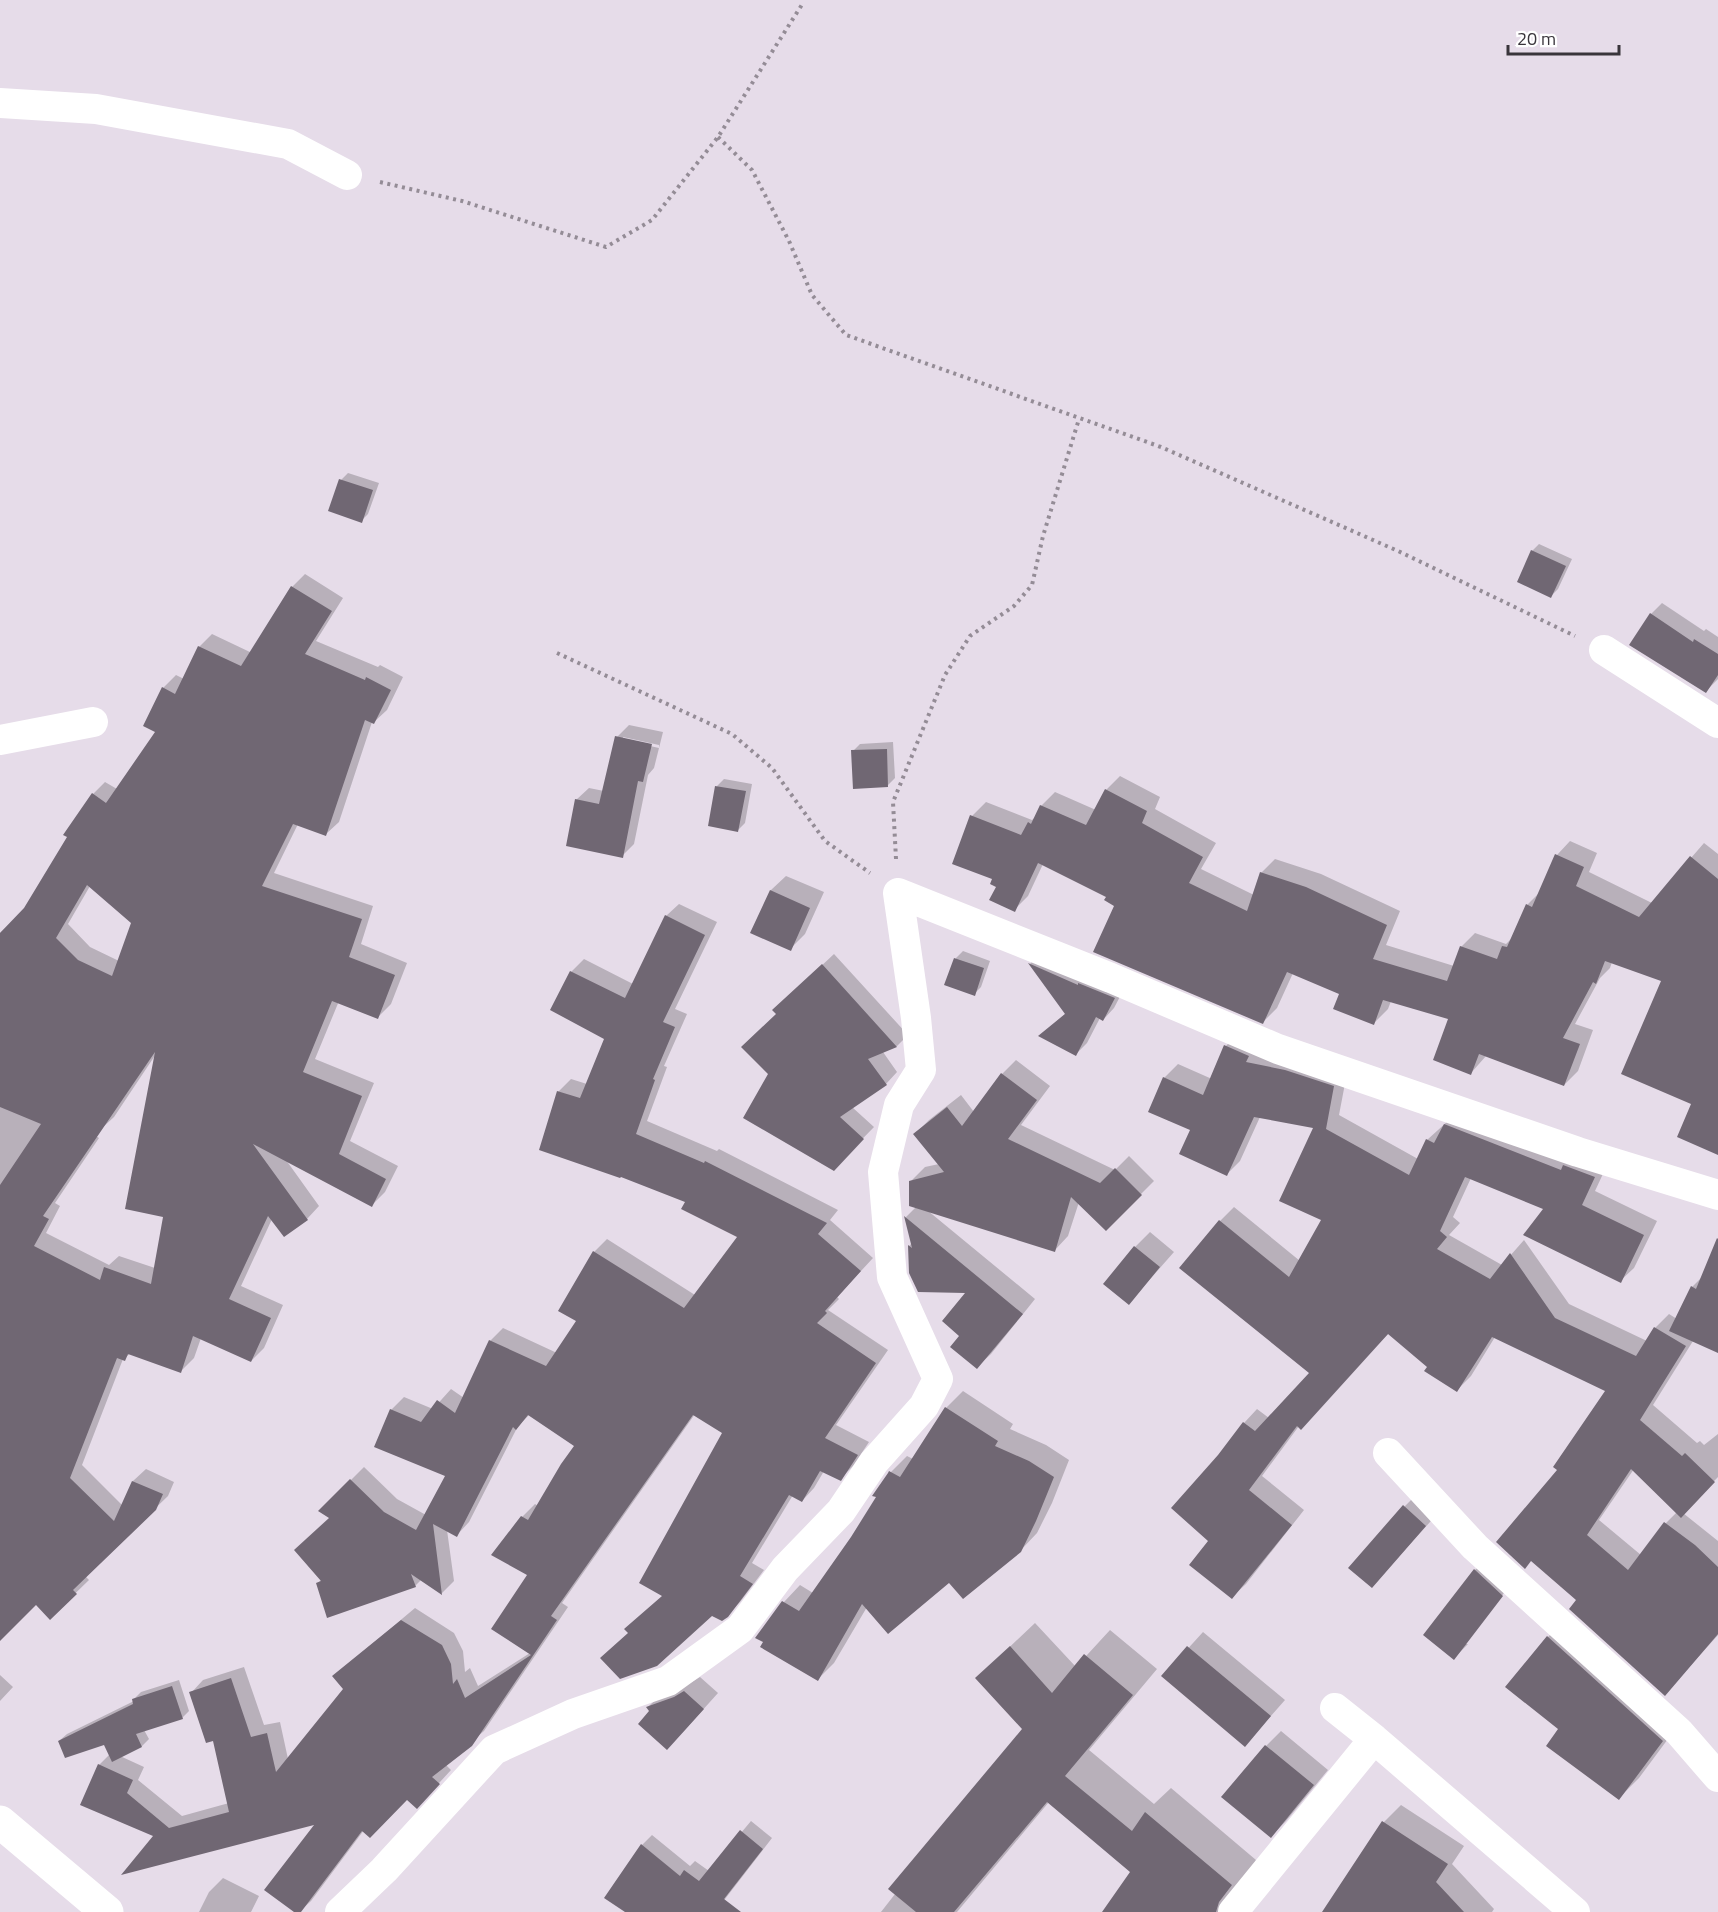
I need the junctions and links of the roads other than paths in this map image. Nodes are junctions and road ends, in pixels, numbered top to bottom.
1 (0, 103) edge
2 (347, 175) road end
3 (1604, 650) road end
4 (93, 722) dead end
5 (1718, 723) edge
6 (0, 740) edge
7 (1718, 1195) edge
8 (1388, 1453) dead end
9 (1335, 1708) dead end
10 (1374, 1739) junction
11 (1718, 1777) edge
12 (0, 1822) edge
13 (107, 1912) edge
14 (340, 1912) edge
15 (1233, 1912) edge
16 (1575, 1912) edge

1 - 2 street
3 - 5 street
4 - 6 street
7 - 14 street
8 - 11 street
9 - 10 street
10 - 15 street
10 - 16 street
12 - 13 main road

